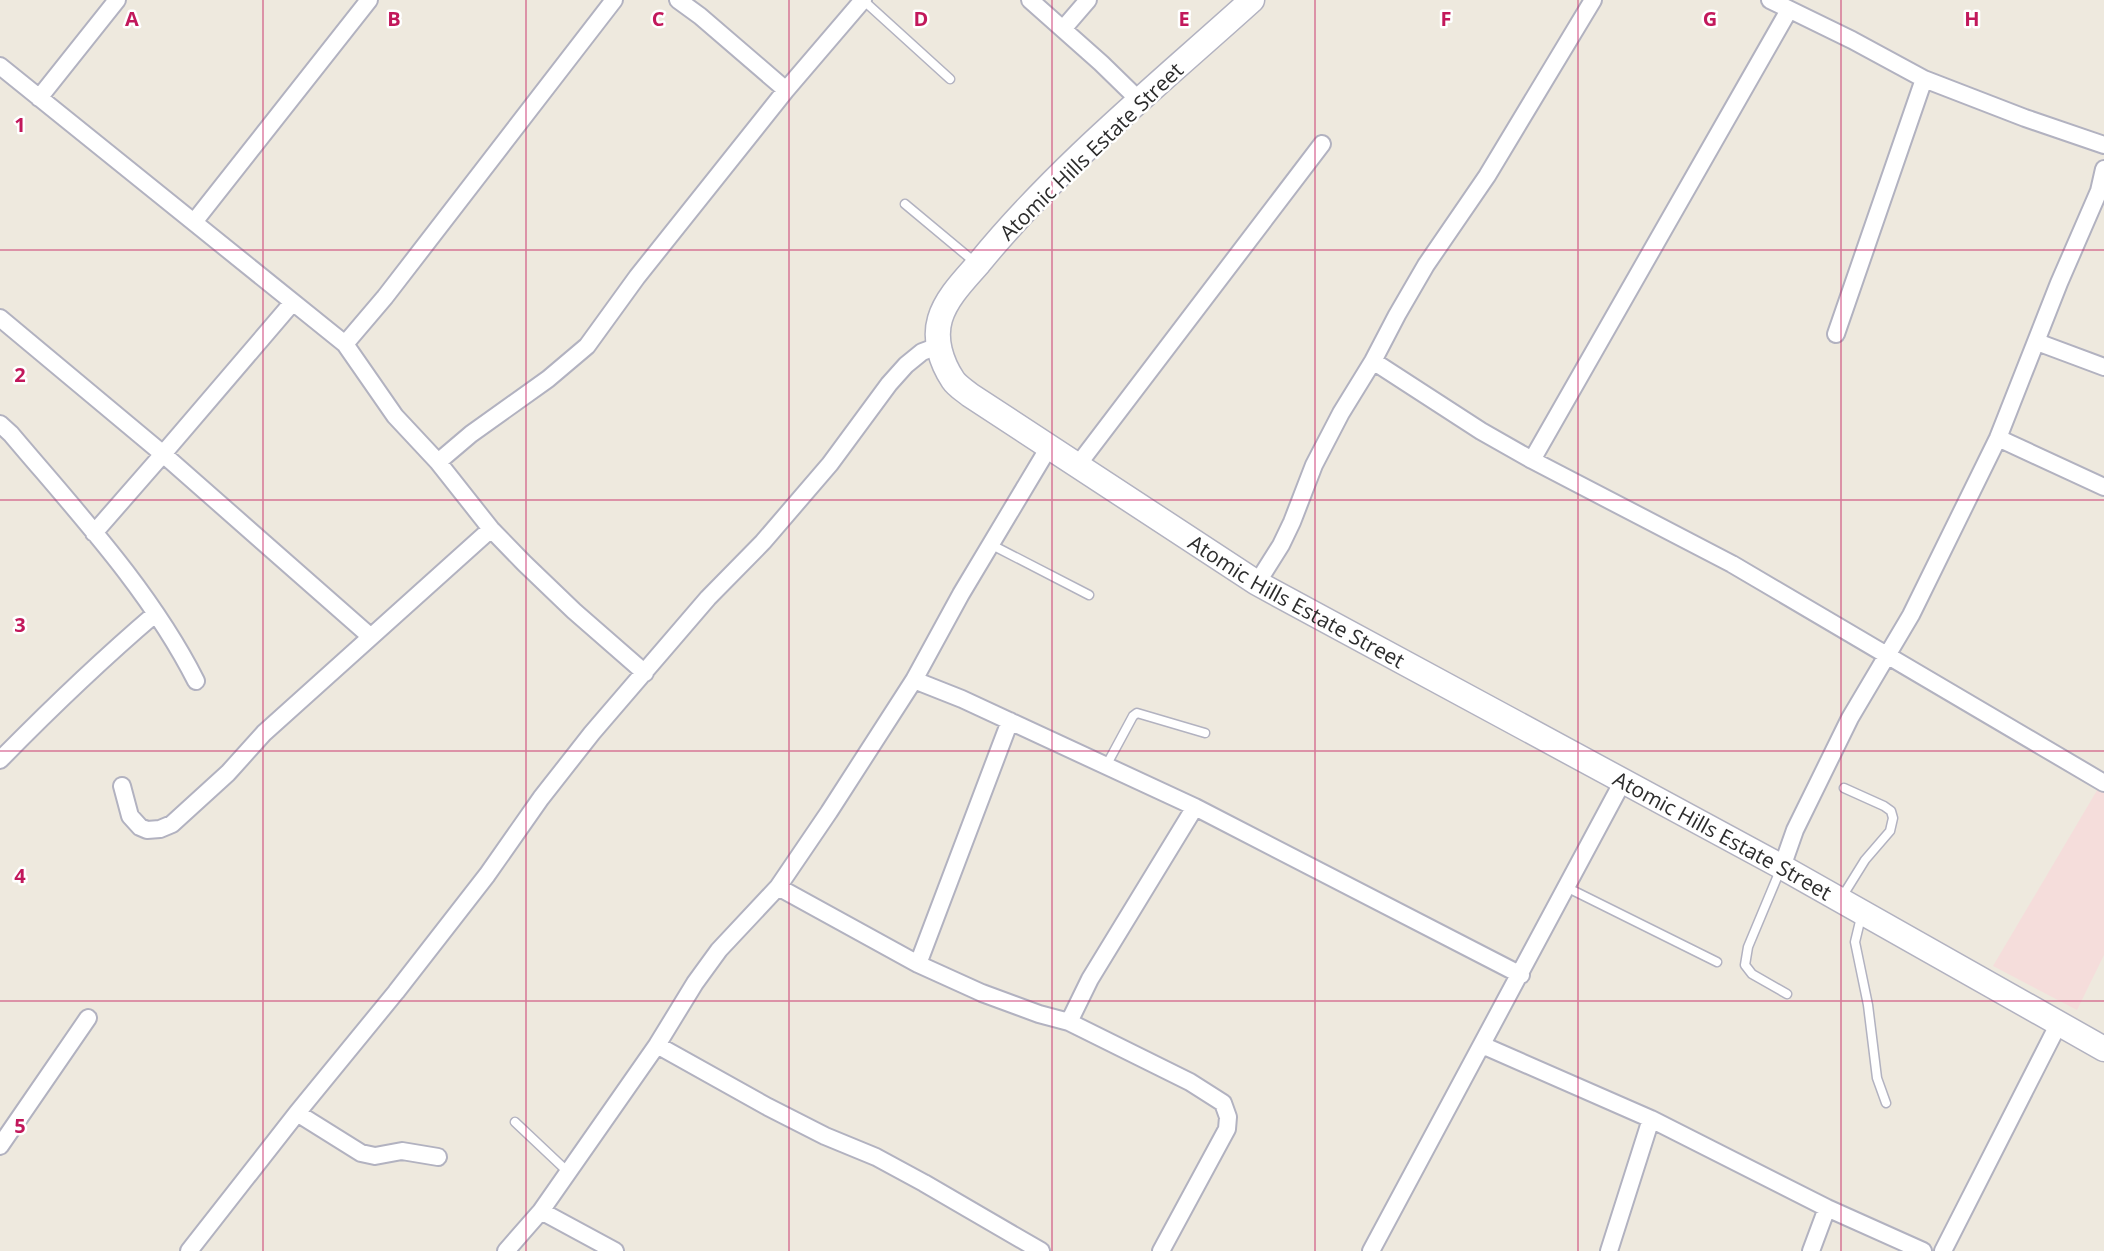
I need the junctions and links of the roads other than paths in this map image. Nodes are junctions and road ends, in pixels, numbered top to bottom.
1 (117, 0) edge
2 (369, 0) edge
3 (614, 0) edge
4 (678, 0) edge
5 (863, 0) edge
6 (1030, 0) edge
7 (1088, 0) edge
8 (1252, 0) edge
9 (1593, 0) edge
10 (1770, 0) edge
11 (1789, 10) junction
12 (1063, 28) junction
13 (0, 66) edge
14 (950, 79) dead end
15 (1924, 79) junction
16 (786, 90) junction
17 (39, 98) junction
18 (1140, 101) junction
19 (1322, 144) dead end
20 (2104, 145) edge
21 (2104, 169) edge
22 (905, 204) dead end
23 (194, 222) junction
24 (978, 264) junction
25 (293, 302) junction
26 (0, 318) edge
27 (1836, 334) dead end
28 (2037, 342) junction
29 (345, 344) junction
30 (938, 346) junction
31 (1373, 361) junction
32 (2104, 367) edge
33 (0, 424) edge
34 (1998, 438) junction
35 (1049, 447) junction
36 (164, 454) junction
37 (1532, 460) junction
38 (438, 462) junction
39 (1077, 466) junction
40 (2104, 487) edge
41 (491, 529) junction
42 (94, 532) junction
43 (992, 545) junction
44 (1257, 583) junction
45 (1089, 595) dead end
46 (155, 614) junction
47 (371, 637) junction
48 (1887, 657) junction
49 (645, 673) junction
50 (914, 680) junction
51 (196, 681) dead end
52 (1011, 721) junction
53 (1205, 733) dead end
54 (0, 760) edge
55 (1107, 766) junction
56 (1623, 781) junction
57 (2104, 783) edge
58 (122, 786) dead end
59 (1844, 788) dead end
60 (1195, 807) junction
61 (1782, 867) junction
62 (778, 887) junction
63 (1566, 887) junction
64 (1840, 900) junction
65 (1863, 913) junction
66 (1717, 962) dead end
67 (918, 964) junction
68 (1521, 975) junction
69 (1787, 994) dead end
70 (88, 1018) dead end
71 (1069, 1022) junction
72 (2059, 1023) junction
73 (657, 1045) junction
74 (1482, 1046) junction
75 (2104, 1049) edge
76 (1886, 1103) dead end
77 (297, 1113) junction
78 (1651, 1119) junction
79 (514, 1122) dead end
80 (0, 1146) edge
81 (438, 1157) dead end
82 (568, 1172) junction
83 (1827, 1208) junction
84 (541, 1211) junction
85 (189, 1251) edge
86 (506, 1251) edge
87 (615, 1251) edge
88 (1041, 1251) edge
89 (1161, 1251) edge
90 (1371, 1251) edge
91 (1609, 1251) edge
92 (1811, 1251) edge
93 (1923, 1251) edge
94 (1943, 1251) edge

1 - 17 street
2 - 23 street
3 - 29 street
4 - 16 street
5 - 14 lane
5 - 16 street
6 - 12 street
7 - 12 street
8 - 18 street, Atomic Hills Estate Street
9 - 31 street
10 - 11 street
11 - 15 street
11 - 37 street
12 - 18 street
13 - 17 street
15 - 20 street
15 - 27 street
16 - 38 street
17 - 23 street
18 - 24 street, Atomic Hills Estate Street
19 - 39 street
21 - 28 street
22 - 24 lane
23 - 25 street
24 - 30 street, Atomic Hills Estate Street
25 - 29 street
25 - 36 street
26 - 36 street
28 - 32 street
28 - 34 street
29 - 38 street
30 - 35 street, Atomic Hills Estate Street
30 - 49 street
31 - 37 street
31 - 44 street
33 - 42 street
34 - 40 street
34 - 48 street
35 - 39 street, Atomic Hills Estate Street
35 - 43 street
36 - 42 street
36 - 47 street
37 - 48 street
38 - 41 street
39 - 44 street, Atomic Hills Estate Street
41 - 47 street
41 - 49 street
42 - 46 street
43 - 45 lane
43 - 50 street
44 - 56 street, Atomic Hills Estate Street
46 - 51 street
46 - 54 street
47 - 58 street
48 - 57 street
48 - 61 street
49 - 77 street
50 - 52 street
50 - 62 street
52 - 55 street
52 - 67 street
53 - 55 lane
55 - 60 street
56 - 61 street, Atomic Hills Estate Street
56 - 63 street
59 - 64 lane
60 - 68 street
60 - 71 street
61 - 64 street, Atomic Hills Estate Street
61 - 69 lane
62 - 67 street
62 - 73 street
63 - 66 lane
63 - 68 street
64 - 65 street, Atomic Hills Estate Street
65 - 72 street, Atomic Hills Estate Street
65 - 76 lane
67 - 71 street
68 - 74 street
70 - 80 street
71 - 89 street
72 - 75 street, Atomic Hills Estate Street
72 - 94 street
73 - 82 street
73 - 88 street
74 - 78 street
74 - 90 street
77 - 81 street
77 - 85 street
78 - 83 street
78 - 91 street
79 - 82 lane
82 - 84 street
83 - 92 street
83 - 93 street
84 - 86 street
84 - 87 street

